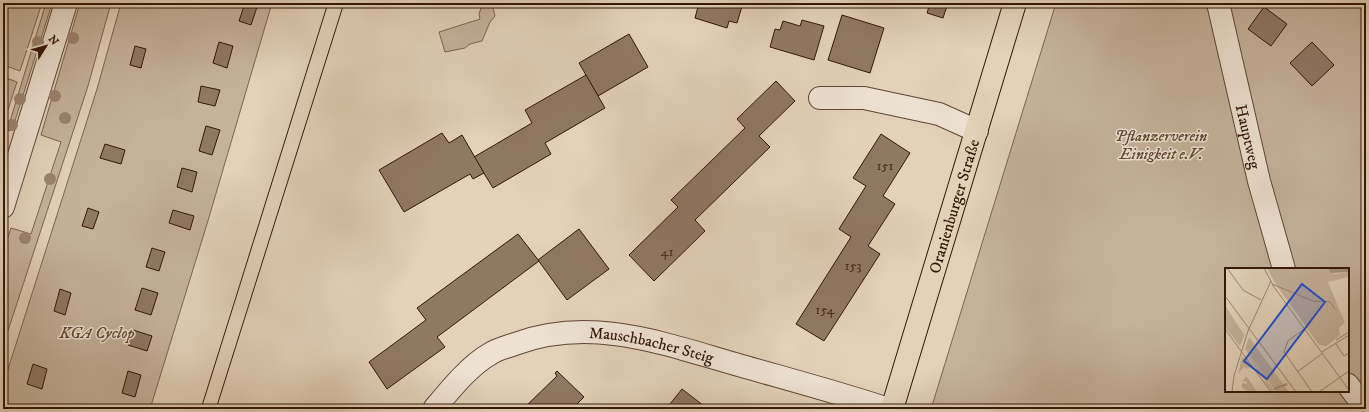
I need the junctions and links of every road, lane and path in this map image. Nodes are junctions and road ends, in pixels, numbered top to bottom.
1 (1015, 3) edge
2 (1218, 3) edge
3 (65, 4) edge
4 (820, 98) dead end
5 (977, 131) junction
6 (3, 207) edge
7 (1284, 268) edge
8 (1349, 386) edge
9 (434, 409) edge
10 (888, 409) edge
11 (892, 409) edge
12 (1366, 409) edge

1 - 5 main road, Oranienburger Straße
2 - 7 street, Hauptweg
3 - 6 street
4 - 5 street
5 - 11 main road, Oranienburger Straße
8 - 12 street
9 - 10 street, Mauschbacher Steig

